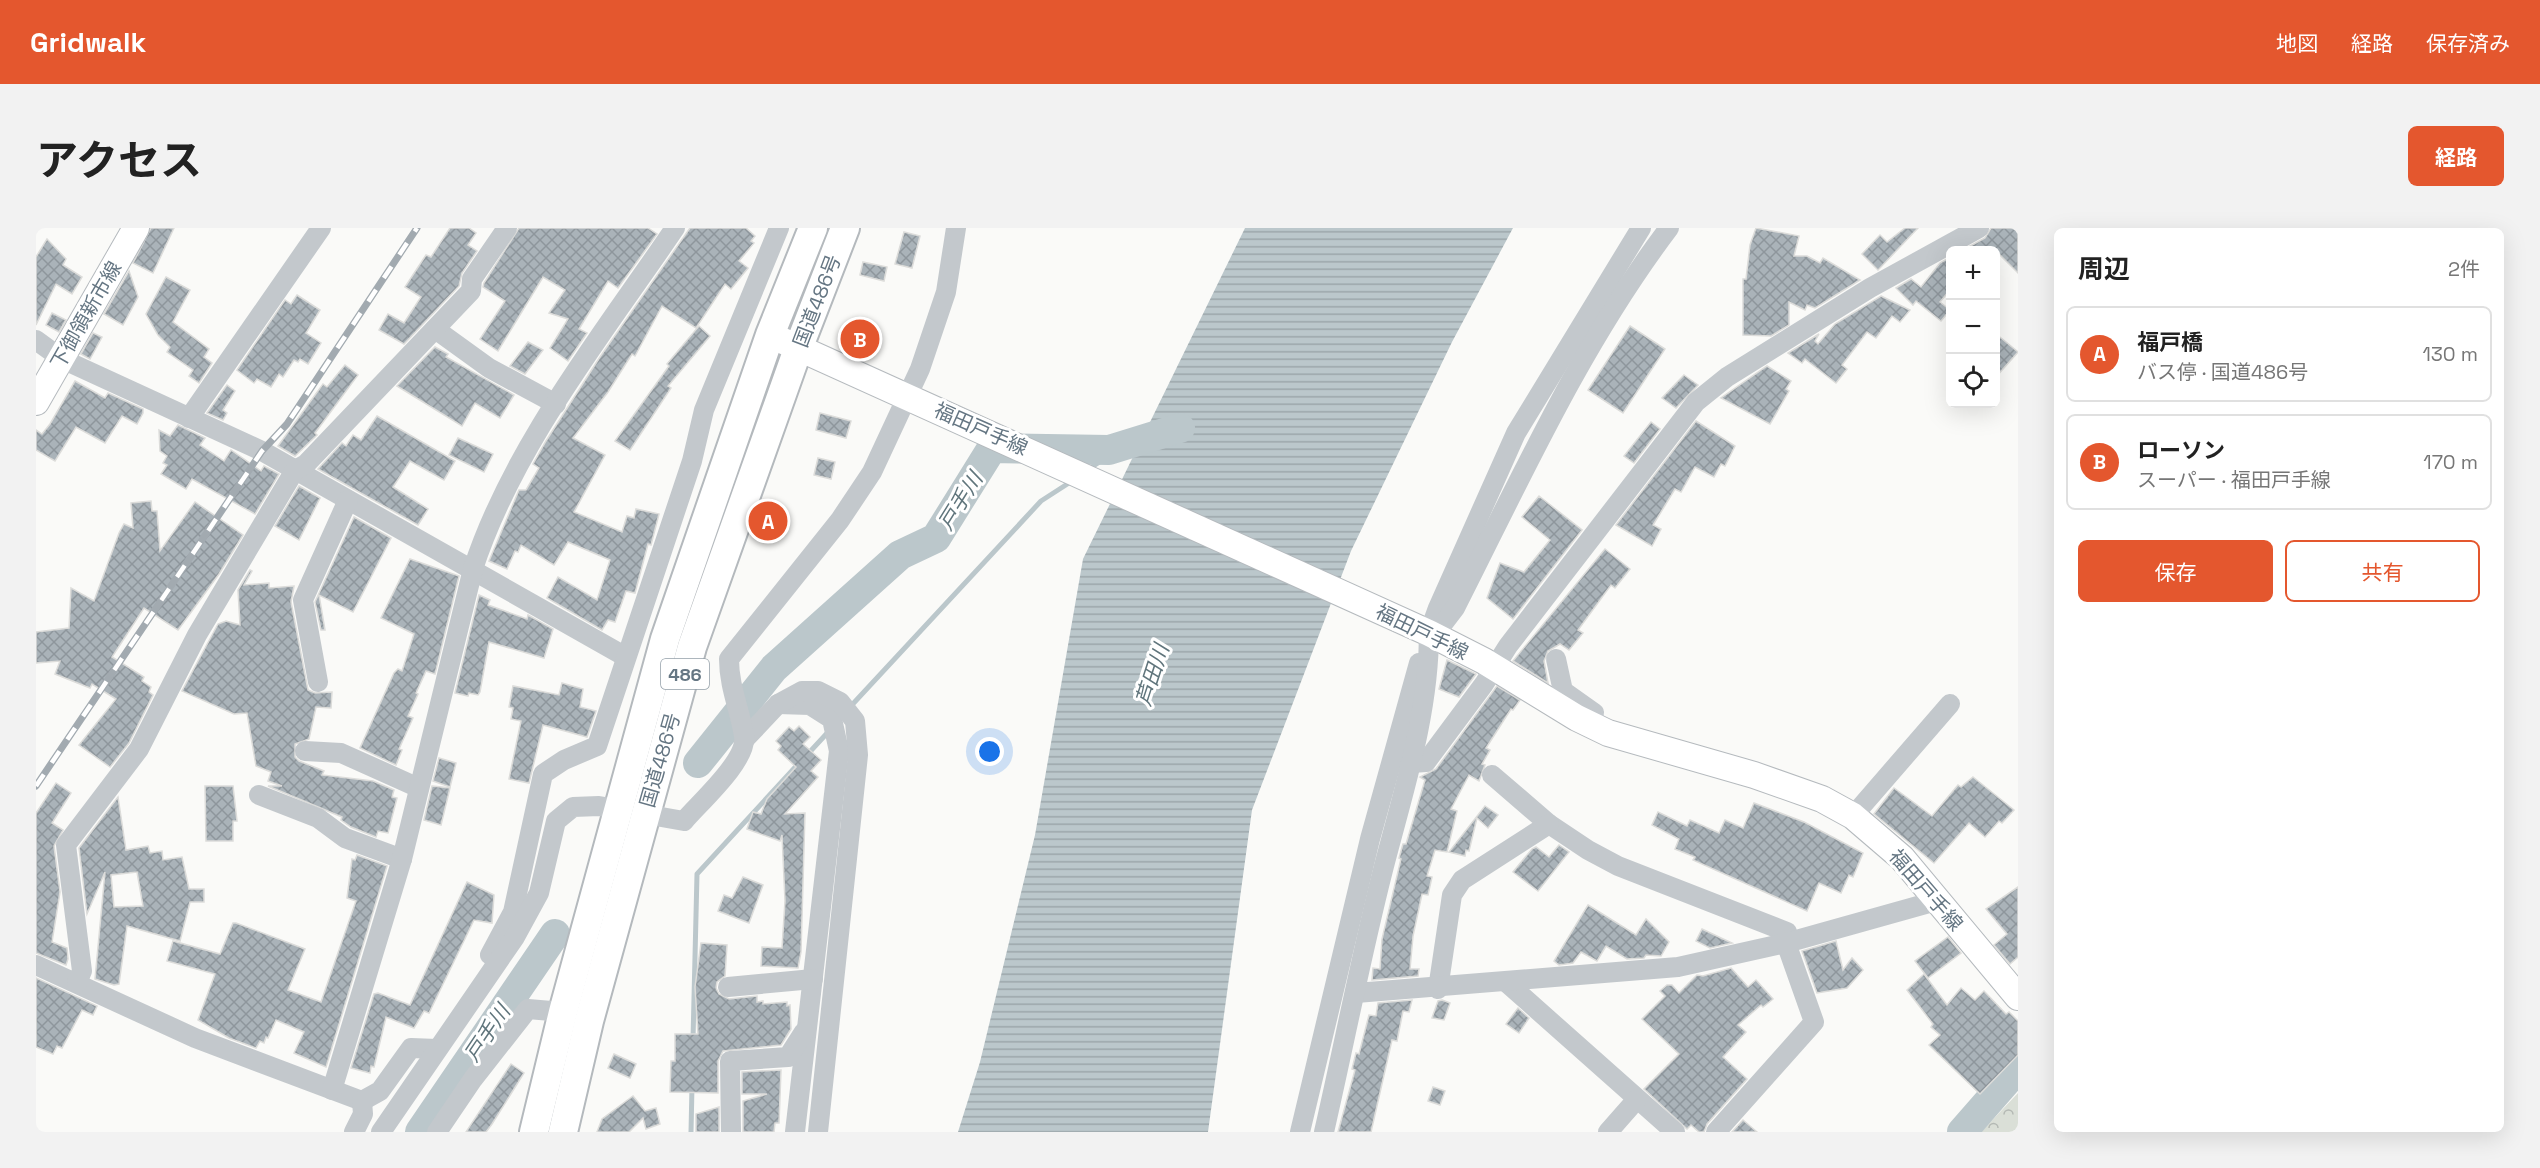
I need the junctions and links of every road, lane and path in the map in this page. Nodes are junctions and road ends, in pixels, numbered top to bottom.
1 (136, 228) edge
2 (321, 228) edge
3 (507, 228) edge
4 (675, 228) edge
5 (779, 228) edge
6 (813, 228) edge
7 (845, 228) edge
8 (956, 228) edge
9 (1641, 228) edge
10 (1669, 228) edge
11 (1979, 228) edge
12 (435, 329) junction
13 (770, 335) junction
14 (36, 339) edge
15 (798, 349) junction
16 (62, 359) junction
17 (908, 396) junction
18 (36, 402) edge
19 (556, 404) junction
20 (189, 418) junction
21 (295, 470) junction
22 (348, 500) junction
23 (473, 569) junction
24 (1425, 631) junction
25 (626, 657) junction
26 (1556, 659) dead end
27 (1494, 667) junction
28 (318, 682) dead end
29 (778, 704) junction
30 (1950, 704) dead end
31 (1591, 724) junction
32 (745, 739) junction
33 (305, 752) dead end
34 (1412, 763) junction
35 (1492, 775) dead end
36 (419, 788) junction
37 (259, 795) dead end
38 (631, 812) junction
39 (1853, 816) junction
40 (1550, 824) junction
41 (402, 859) junction
42 (1936, 901) junction
43 (1786, 943) junction
44 (36, 965) edge
45 (813, 979) junction
46 (1506, 982) junction
47 (77, 984) junction
48 (728, 987) dead end
49 (1438, 989) junction
50 (1356, 993) junction
51 (2018, 997) edge
52 (563, 1012) junction
53 (807, 1027) junction
54 (431, 1049) junction
55 (332, 1090) junction
56 (1637, 1099) junction
57 (362, 1101) junction
58 (354, 1132) edge
59 (381, 1132) edge
60 (437, 1132) edge
61 (534, 1132) edge
62 (563, 1132) edge
63 (731, 1132) edge
64 (795, 1132) edge
65 (818, 1132) edge
66 (1300, 1132) edge
67 (1324, 1132) edge
68 (1608, 1132) edge
69 (1675, 1132) edge
70 (1716, 1132) edge

1 - 16 main road, 下御領新市線
2 - 20 street
3 - 12 street
4 - 19 street
5 - 25 street
6 - 13 highway, 国道486号 / 486
7 - 15 highway, 国道486号 / 486
8 - 17 street
9 - 24 street
10 - 24 street
11 - 27 street
12 - 19 street
12 - 21 street
13 - 15 main road, 福田戸手線
13 - 38 highway, 国道486号 / 486
14 - 16 street
15 - 17 main road, 福田戸手線
15 - 38 highway, 国道486号 / 486
16 - 18 main road, 下御領新市線
16 - 20 street
17 - 24 main road, 福田戸手線
17 - 32 street
19 - 23 street
20 - 21 street
21 - 22 street
21 - 47 street
22 - 23 street
22 - 28 street
23 - 25 street
23 - 36 street
24 - 27 main road, 福田戸手線
24 - 34 street
24 - 66 street
25 - 54 street
26 - 31 street
27 - 31 main road, 福田戸手線
27 - 34 street
29 - 32 street
29 - 45 street
29 - 65 street
30 - 39 street
31 - 39 main road, 福田戸手線
32 - 38 street
33 - 36 street
34 - 50 street
35 - 40 street
36 - 41 street
37 - 41 street
38 - 52 highway, 国道486号 / 486
38 - 54 street
38 - 62 highway, 国道486号 / 486
39 - 42 main road, 福田戸手線
40 - 43 street
40 - 49 street
41 - 55 street
42 - 43 street
42 - 51 main road, 福田戸手線
43 - 46 street
43 - 70 street
44 - 47 street
45 - 48 street
45 - 53 street
46 - 49 street
46 - 56 street
47 - 55 street
49 - 50 street
50 - 67 street
52 - 60 street
52 - 61 highway, 国道486号 / 486
53 - 63 street
53 - 64 street
54 - 57 street
54 - 59 street
55 - 57 street
56 - 68 street
56 - 69 street
57 - 58 street

